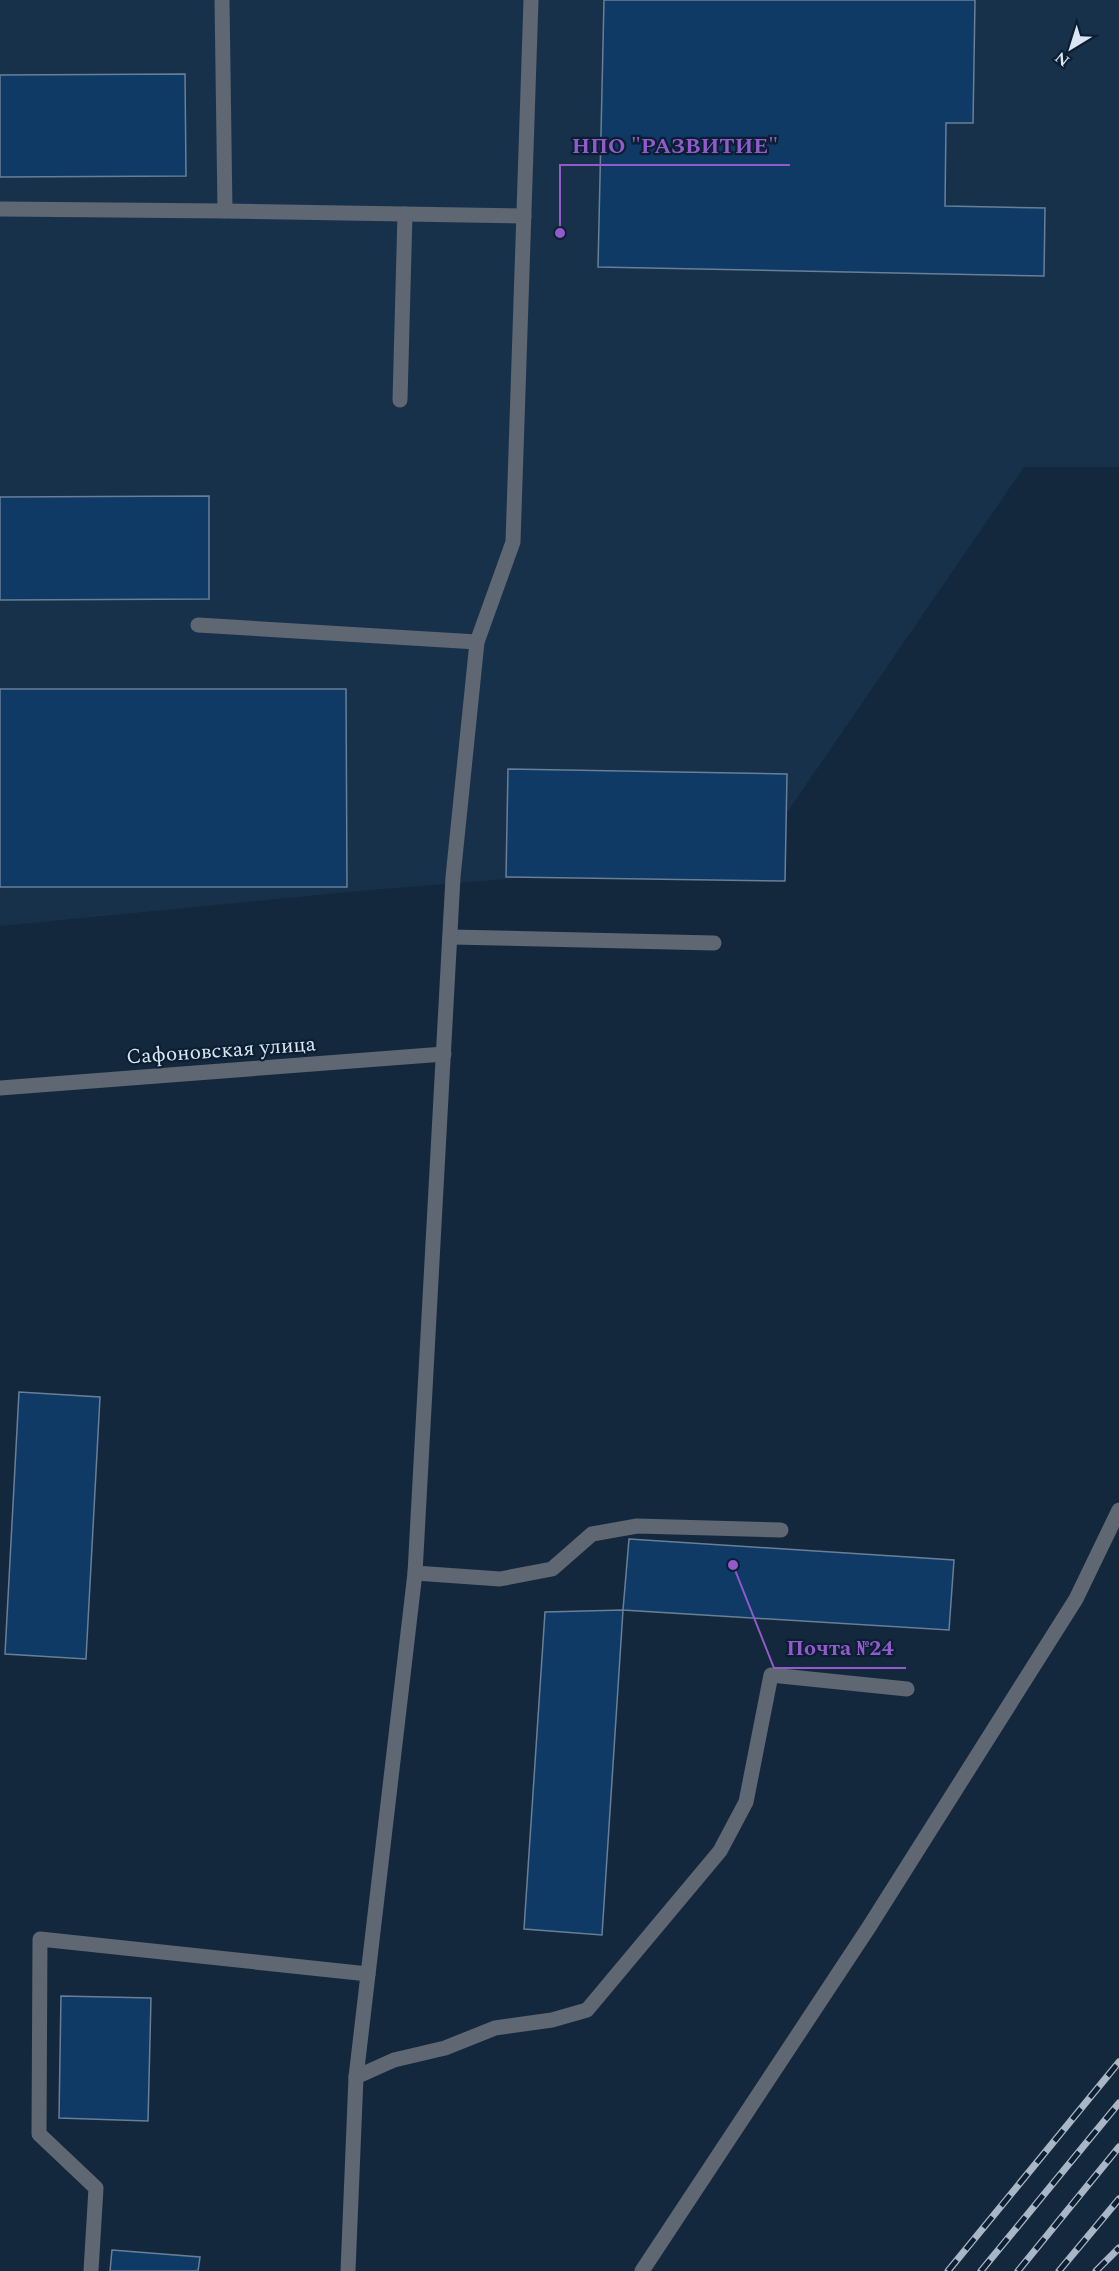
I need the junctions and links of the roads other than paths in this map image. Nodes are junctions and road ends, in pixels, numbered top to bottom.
1 (222, 0) edge
2 (531, 0) edge
3 (0, 210) edge
4 (225, 211) junction
5 (405, 214) junction
6 (524, 216) junction
7 (400, 400) dead end
8 (198, 625) dead end
9 (477, 642) junction
10 (450, 938) junction
11 (714, 943) dead end
12 (444, 1054) junction
13 (0, 1088) edge
14 (1119, 1510) edge
15 (781, 1530) dead end
16 (415, 1573) junction
17 (907, 1689) dead end
18 (368, 1974) junction
19 (356, 2077) junction
20 (91, 2271) edge
21 (348, 2271) edge
22 (642, 2271) edge

1 - 4 street
2 - 6 street
3 - 4 street
4 - 5 street
5 - 6 street
5 - 7 street
6 - 9 street
8 - 9 street
9 - 10 street
10 - 11 street
10 - 12 street
12 - 13 street, Сафоновская улица
12 - 16 street
14 - 22 street
15 - 16 street
16 - 18 street
17 - 19 street
18 - 19 street
18 - 20 street
19 - 21 street

